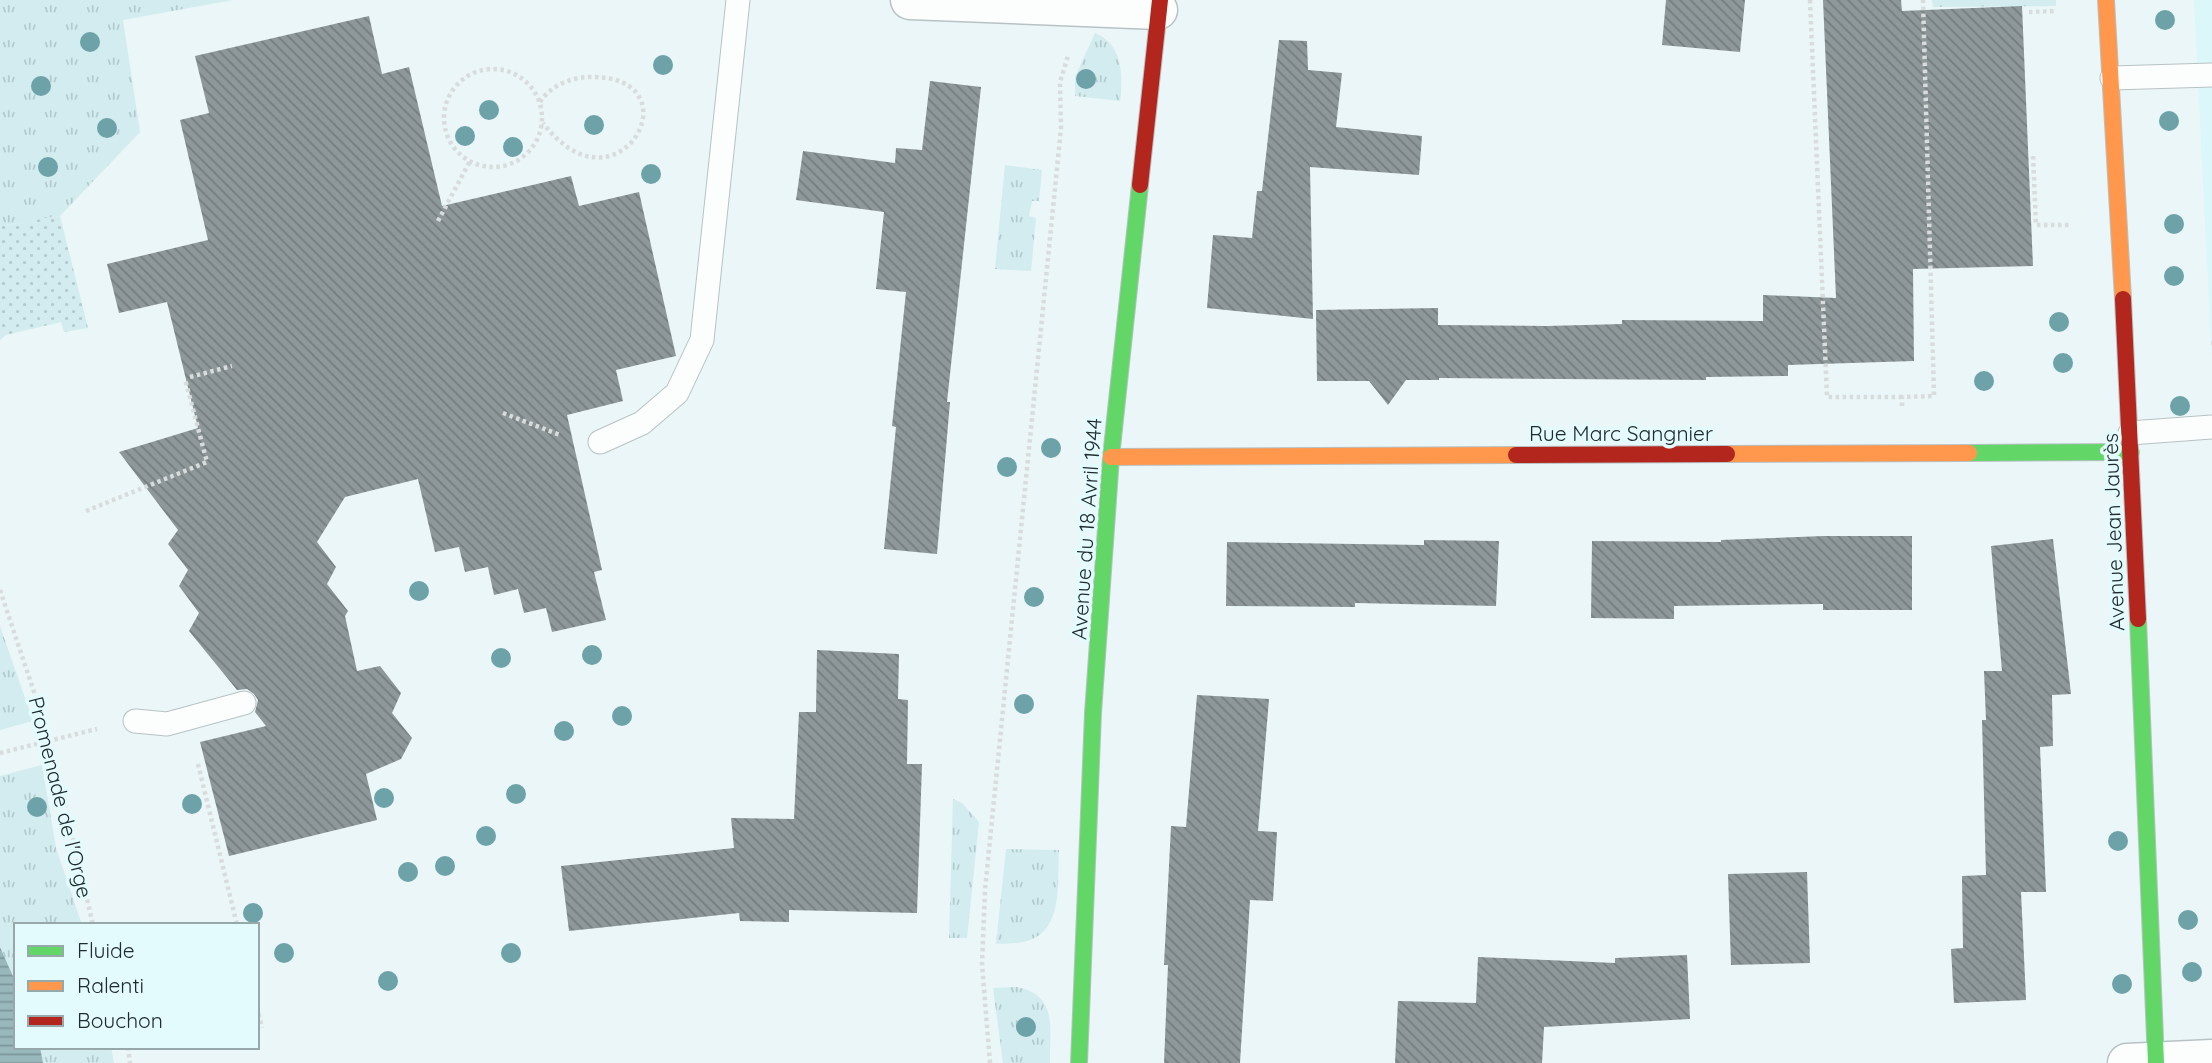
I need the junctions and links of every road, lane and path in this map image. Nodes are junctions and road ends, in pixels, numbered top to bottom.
1 (738, 0) edge
2 (910, 0) edge
3 (1810, 0) edge
4 (1923, 0) edge
5 (2106, 0) edge
6 (1159, 5) edge
7 (1074, 6) junction
8 (2212, 75) edge
9 (2112, 78) junction
10 (540, 102) junction
11 (542, 122) junction
12 (2033, 156) dead end
13 (470, 161) junction
14 (438, 221) dead end
15 (2120, 225) junction
16 (232, 366) dead end
17 (1902, 397) junction
18 (503, 413) dead end
19 (2212, 426) edge
20 (600, 442) joint
21 (2130, 442) junction
22 (1905, 453) junction
23 (1111, 457) junction
24 (86, 511) dead end
25 (0, 590) edge
26 (244, 704) dead end
27 (135, 721) dead end
28 (50, 740) junction
29 (0, 753) edge
30 (198, 764) dead end
31 (93, 923) edge
32 (237, 923) edge
33 (259, 1015) edge
34 (262, 1028) dead end
35 (2212, 1059) edge
36 (2146, 1062) edge
37 (990, 1063) edge
38 (1079, 1063) edge

1 - 20 lane
2 - 7 street
3 - 17 path
4 - 17 path
5 - 9 street, Avenue Jean Jaurès
6 - 7 street
6 - 23 street, Avenue du 18 Avril 1944
7 - 37 path
8 - 9 lane
9 - 15 street, Avenue Jean Jaurès
10 - 11 path
10 - 11 path
10 - 13 path
11 - 13 path
12 - 15 path
13 - 14 path
15 - 21 street, Avenue Jean Jaurès
16 - 24 path
17 - 22 path
18 - 20 path
19 - 21 lane
21 - 22 street, Rue Marc Sangnier
21 - 36 street, Avenue Jean Jaurès
22 - 23 street, Rue Marc Sangnier
23 - 38 street, Avenue du 18 Avril 1944
25 - 28 path, Promenade de l'Orge
26 - 27 lane
28 - 29 path
28 - 31 path, Promenade de l'Orge
30 - 32 path
33 - 34 path
35 - 36 street

